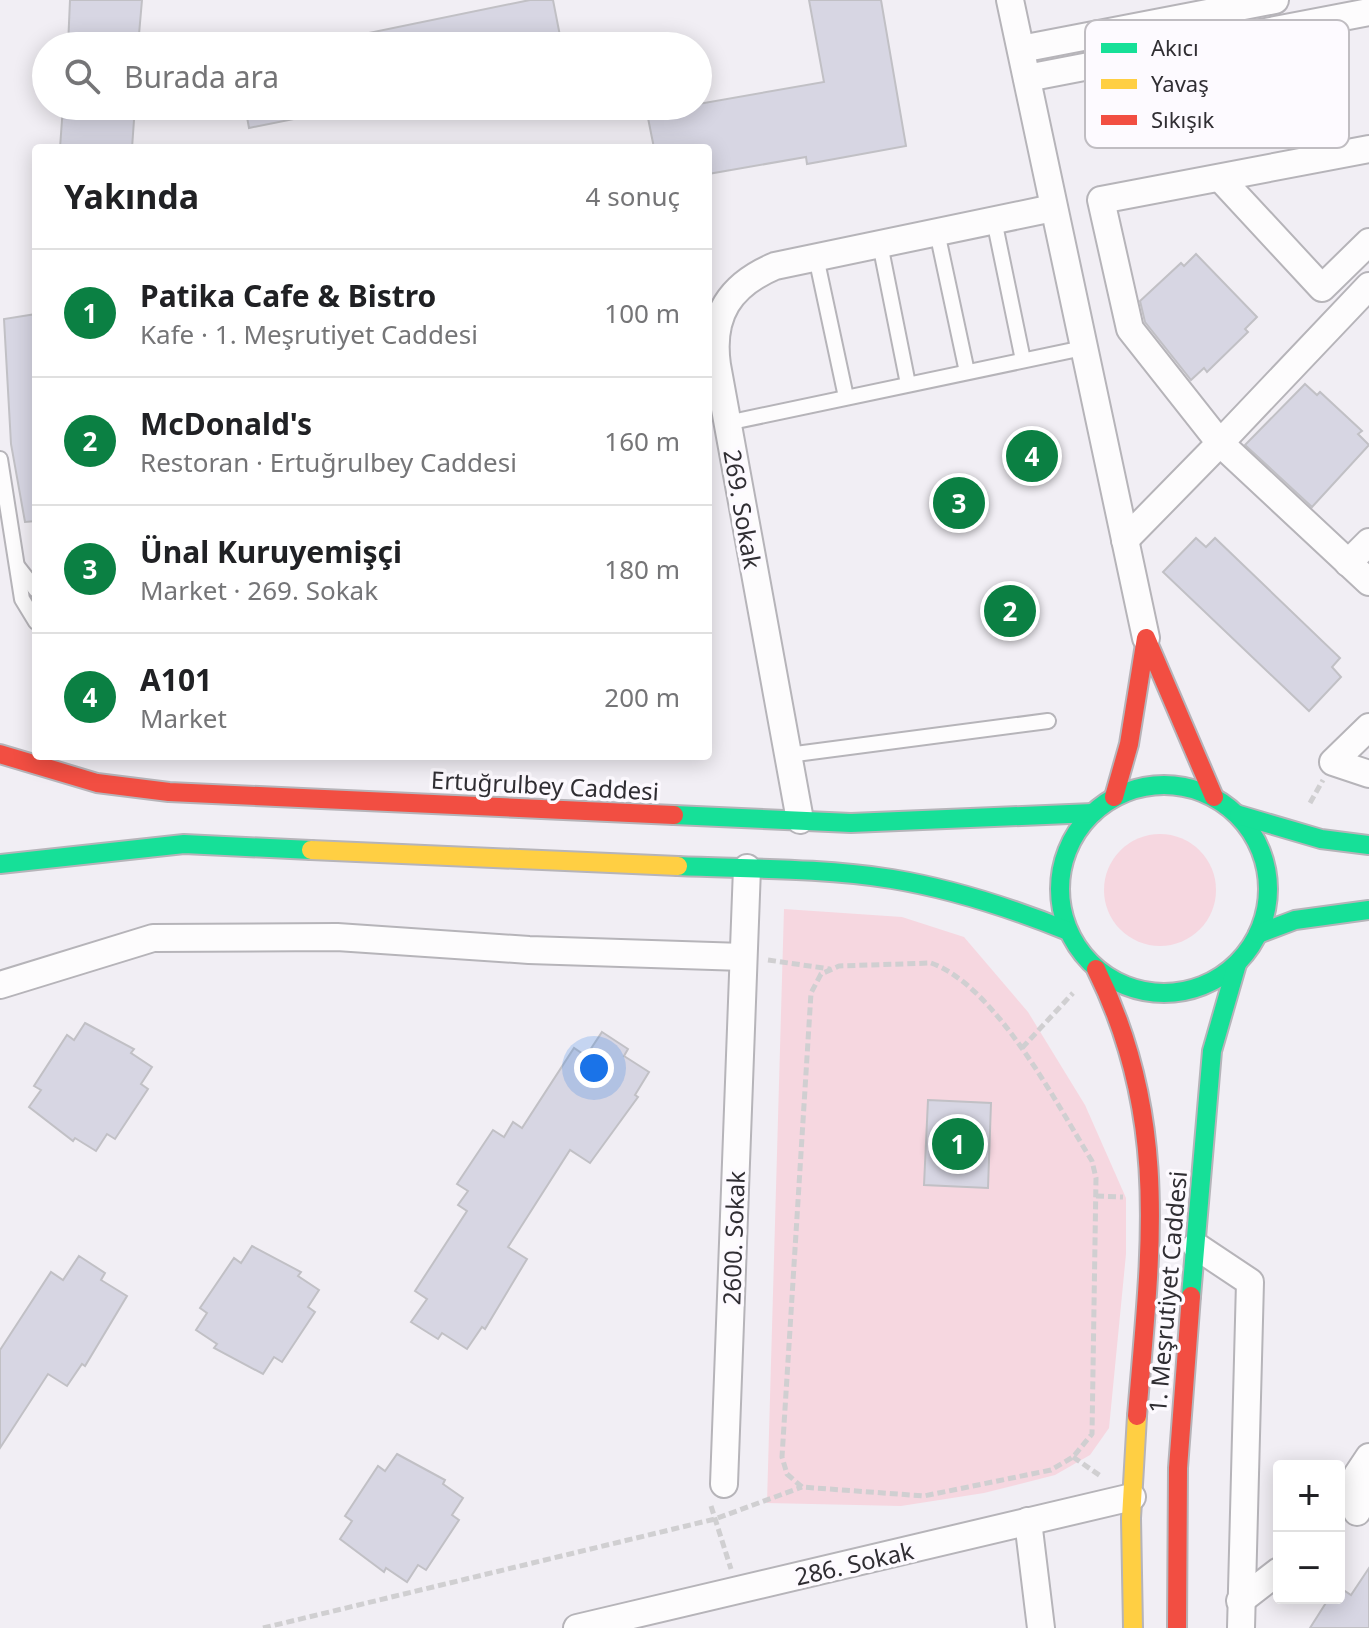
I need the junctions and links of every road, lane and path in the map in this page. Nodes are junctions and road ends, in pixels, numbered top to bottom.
1 (1010, 0) edge
2 (1275, 0) edge
3 (1369, 12) edge
4 (1171, 20) edge
5 (1328, 20) edge
6 (1085, 37) edge
7 (1021, 49) junction
8 (1085, 67) edge
9 (1027, 78) junction
10 (1369, 149) edge
11 (1220, 178) junction
12 (1053, 208) junction
13 (994, 220) junction
14 (937, 232) junction
15 (1369, 242) edge
16 (880, 244) junction
17 (816, 257) junction
18 (1369, 286) edge
19 (712, 342) edge
20 (1083, 348) junction
21 (712, 350) edge
22 (1023, 360) junction
23 (967, 372) junction
24 (908, 384) junction
25 (846, 397) junction
26 (727, 423) junction
27 (1220, 443) junction
28 (0, 459) edge
29 (1125, 540) junction
30 (1369, 542) edge
31 (13, 560) junction
32 (1348, 563) junction
33 (1369, 582) edge
34 (32, 585) edge
35 (32, 615) edge
36 (1146, 638) junction
37 (1048, 721) dead end
38 (1369, 727) edge
39 (0, 754) edge
40 (788, 755) junction
41 (1333, 762) junction
42 (1369, 774) edge
43 (1114, 797) junction
44 (1214, 797) junction
45 (1093, 813) junction
46 (1239, 815) junction
47 (800, 820) junction
48 (1294, 832) junction
49 (1369, 845) edge
50 (0, 864) edge
51 (747, 868) junction
52 (1369, 910) edge
53 (1068, 931) junction
54 (1258, 934) junction
55 (743, 957) junction
56 (1237, 964) junction
57 (832, 969) junction
58 (1096, 969) junction
59 (0, 985) edge
60 (1022, 1048) junction
61 (1196, 1246) junction
62 (1369, 1457) edge
63 (724, 1484) joint
64 (802, 1487) junction
65 (1132, 1497) junction
66 (1355, 1517) edge
67 (715, 1519) junction
68 (1028, 1521) junction
69 (1273, 1576) edge
70 (737, 1590) junction
71 (1240, 1601) junction
72 (263, 1628) edge
73 (577, 1628) edge
74 (1041, 1628) edge
75 (1133, 1628) edge
76 (1177, 1628) edge
77 (1241, 1628) edge

1 - 7 street
2 - 4 street
3 - 5 street
6 - 7 street
7 - 9 street
8 - 9 street
9 - 12 street
10 - 11 street
11 - 15 street
11 - 27 street
12 - 13 street, 269. Sokak
12 - 20 street
13 - 14 street, 269. Sokak
13 - 22 lane
14 - 16 street, 269. Sokak
14 - 23 lane
16 - 17 street, 269. Sokak
16 - 24 lane
17 - 19 street, 269. Sokak
17 - 25 lane
18 - 27 street
20 - 22 lane
20 - 29 street
21 - 26 street, 269. Sokak
22 - 23 lane
23 - 24 lane
24 - 25 lane
25 - 26 lane
26 - 40 street, 269. Sokak
27 - 29 street
27 - 32 street
28 - 31 lane
29 - 36 street
30 - 32 street
31 - 34 lane
31 - 35 lane
32 - 33 street
36 - 43 main road
36 - 44 main road
37 - 40 lane
38 - 41 street
39 - 47 main road, Ertuğrulbey Caddesi
40 - 47 street, 269. Sokak
41 - 42 street
41 - 48 path
43 - 44 main road
43 - 45 main road
44 - 46 main road
45 - 47 main road, Ertuğrulbey Caddesi
45 - 53 main road
46 - 48 main road
46 - 54 main road
48 - 49 main road
50 - 51 main road
51 - 53 main road
51 - 55 street, 2600. Sokak
52 - 54 main road
53 - 58 main road
54 - 56 main road
55 - 57 path
55 - 59 street
55 - 63 street, 2600. Sokak
56 - 58 main road
56 - 61 main road, 1. Meşrutiyet Caddesi
57 - 60 path
57 - 64 path
58 - 60 path
58 - 65 main road, 1. Meşrutiyet Caddesi
60 - 64 path
61 - 71 street
61 - 76 main road, 1. Meşrutiyet Caddesi
62 - 66 street
63 - 67 path
64 - 67 path
65 - 68 street, 286. Sokak
65 - 75 main road, 1. Meşrutiyet Caddesi
67 - 70 path
67 - 72 path
68 - 70 street, 286. Sokak
68 - 74 street
69 - 71 street
70 - 73 street, 286. Sokak
71 - 77 street

